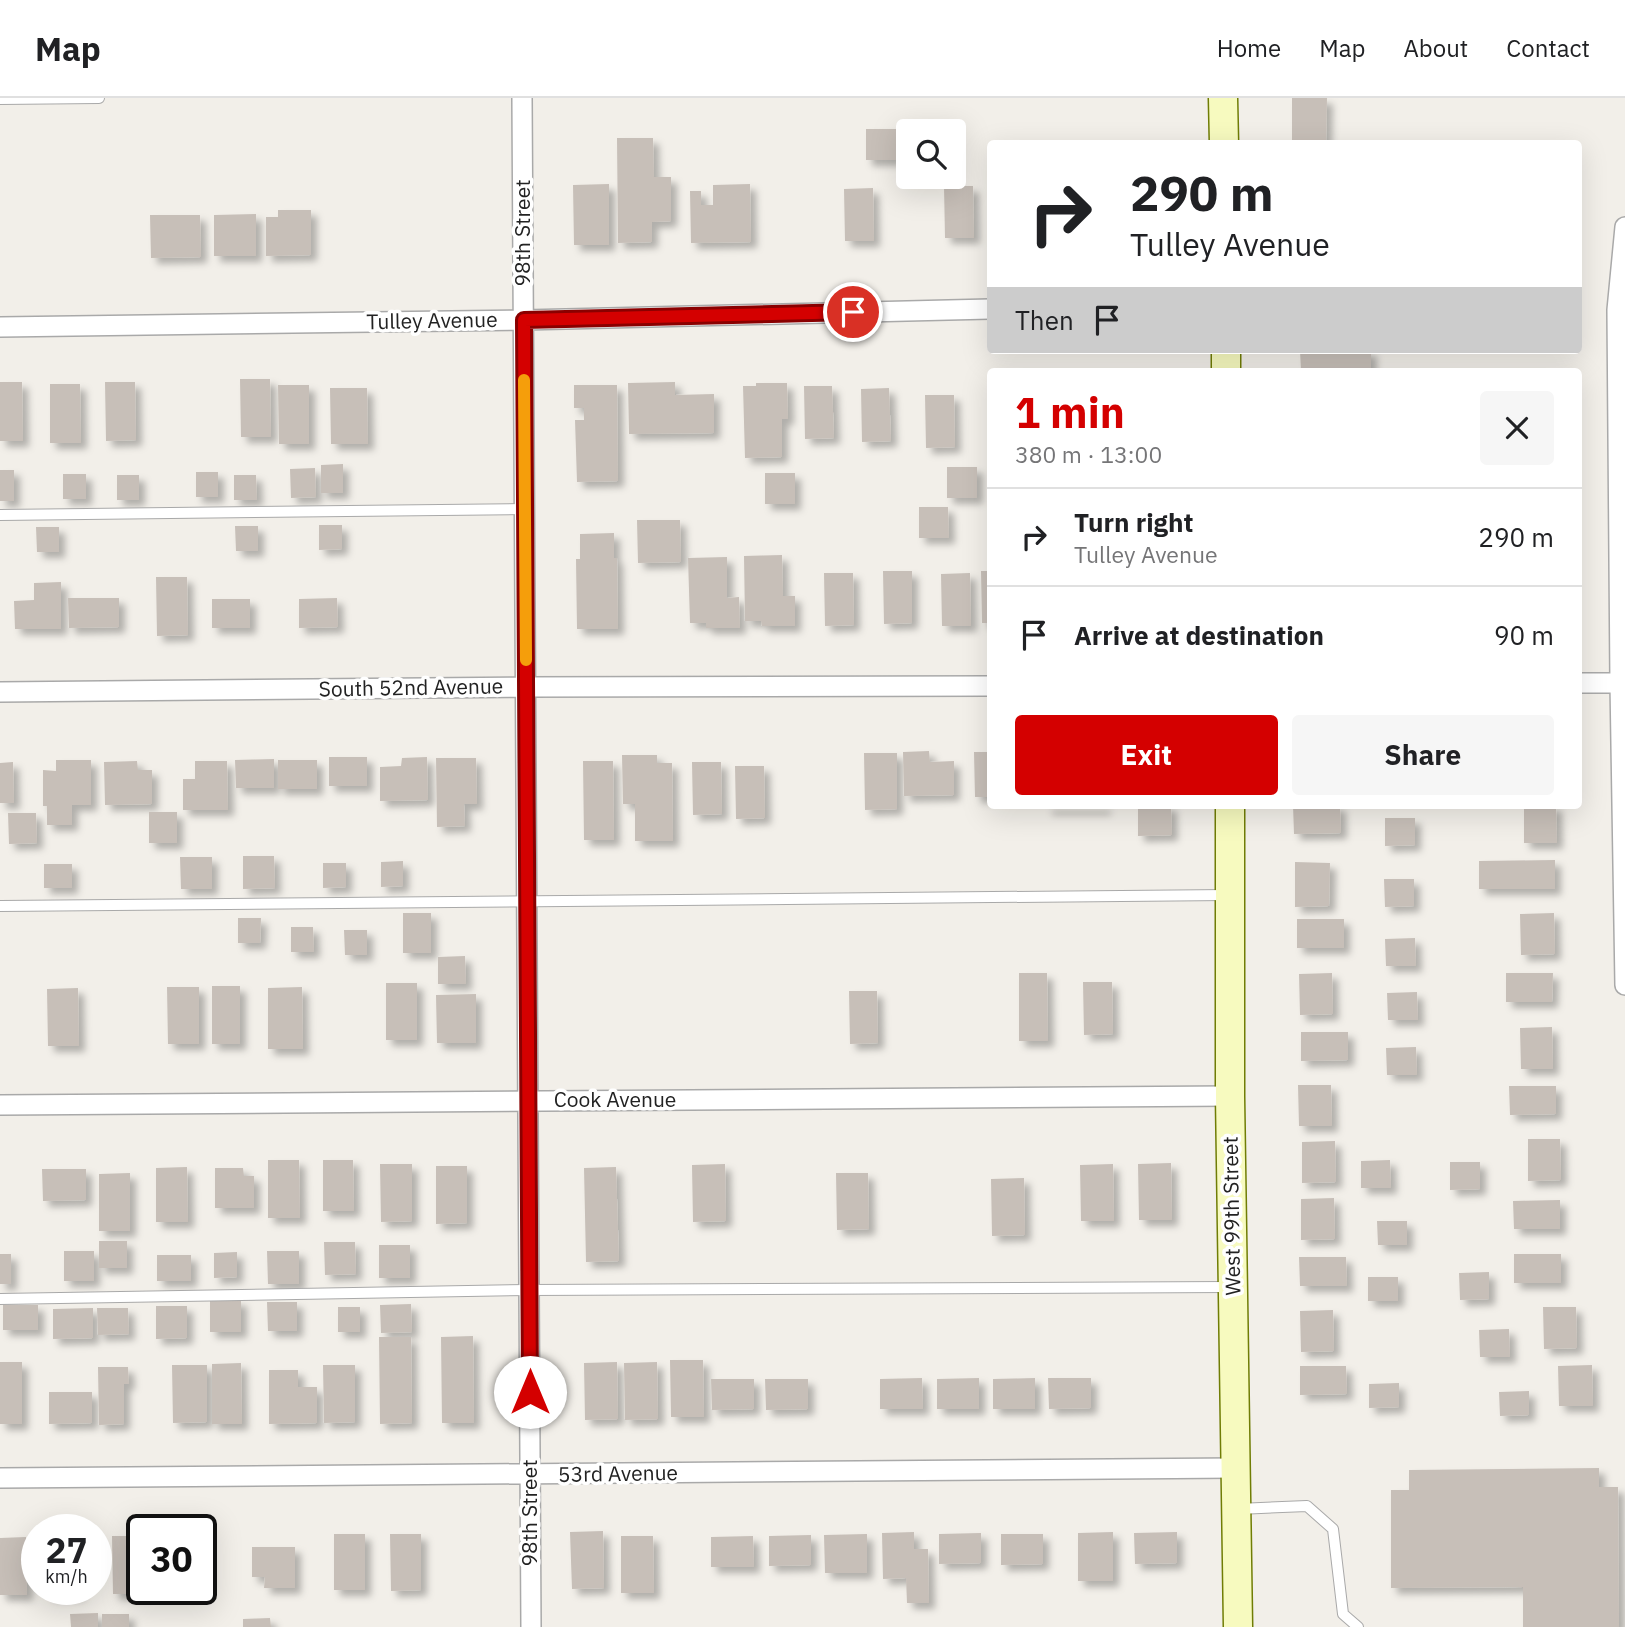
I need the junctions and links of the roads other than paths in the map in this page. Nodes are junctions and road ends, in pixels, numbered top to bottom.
1 (99, 98) edge
2 (522, 98) edge
3 (1223, 98) edge
4 (0, 99) edge
5 (1224, 140) edge
6 (1625, 227) edge
7 (987, 309) edge
8 (524, 320) junction
9 (0, 327) edge
10 (525, 509) junction
11 (0, 515) edge
12 (1582, 683) edge
13 (1622, 683) edge
14 (987, 686) edge
15 (526, 687) junction
16 (0, 692) edge
17 (1230, 809) edge
18 (1231, 895) junction
19 (527, 900) junction
20 (0, 906) edge
21 (1625, 985) edge
22 (1230, 1096) junction
23 (528, 1100) junction
24 (0, 1105) edge
25 (1233, 1287) junction
26 (529, 1290) junction
27 (0, 1298) edge
28 (1236, 1468) junction
29 (530, 1475) junction
30 (0, 1478) edge
31 (1237, 1509) junction
32 (1343, 1614) junction
33 (531, 1627) edge
34 (1238, 1627) edge
35 (1343, 1627) edge
36 (1359, 1627) edge

1 - 4 lane
2 - 8 street, 98th Street
3 - 5 street
6 - 13 street
7 - 8 street, Tulley Avenue
8 - 9 street, Tulley Avenue
8 - 10 street, 98th Street
10 - 11 lane
10 - 15 street, 98th Street
12 - 13 street
13 - 21 street
14 - 15 street, South 52nd Avenue
15 - 16 street, South 52nd Avenue
15 - 19 street, 98th Street
17 - 18 street, West 99th Street
18 - 19 lane
18 - 22 street, West 99th Street
19 - 20 lane
19 - 23 street, 98th Street
22 - 23 street, Cook Avenue
22 - 25 street, West 99th Street
23 - 24 street, Cook Avenue
23 - 26 street, 98th Street
25 - 26 lane
25 - 28 street, West 99th Street
26 - 27 lane
26 - 29 street, 98th Street
28 - 29 street, 53rd Avenue
28 - 31 street, West 99th Street
29 - 30 street, 53rd Avenue
29 - 33 street, 98th Street
31 - 32 lane
31 - 34 street, West 99th Street
32 - 35 lane
32 - 36 lane

